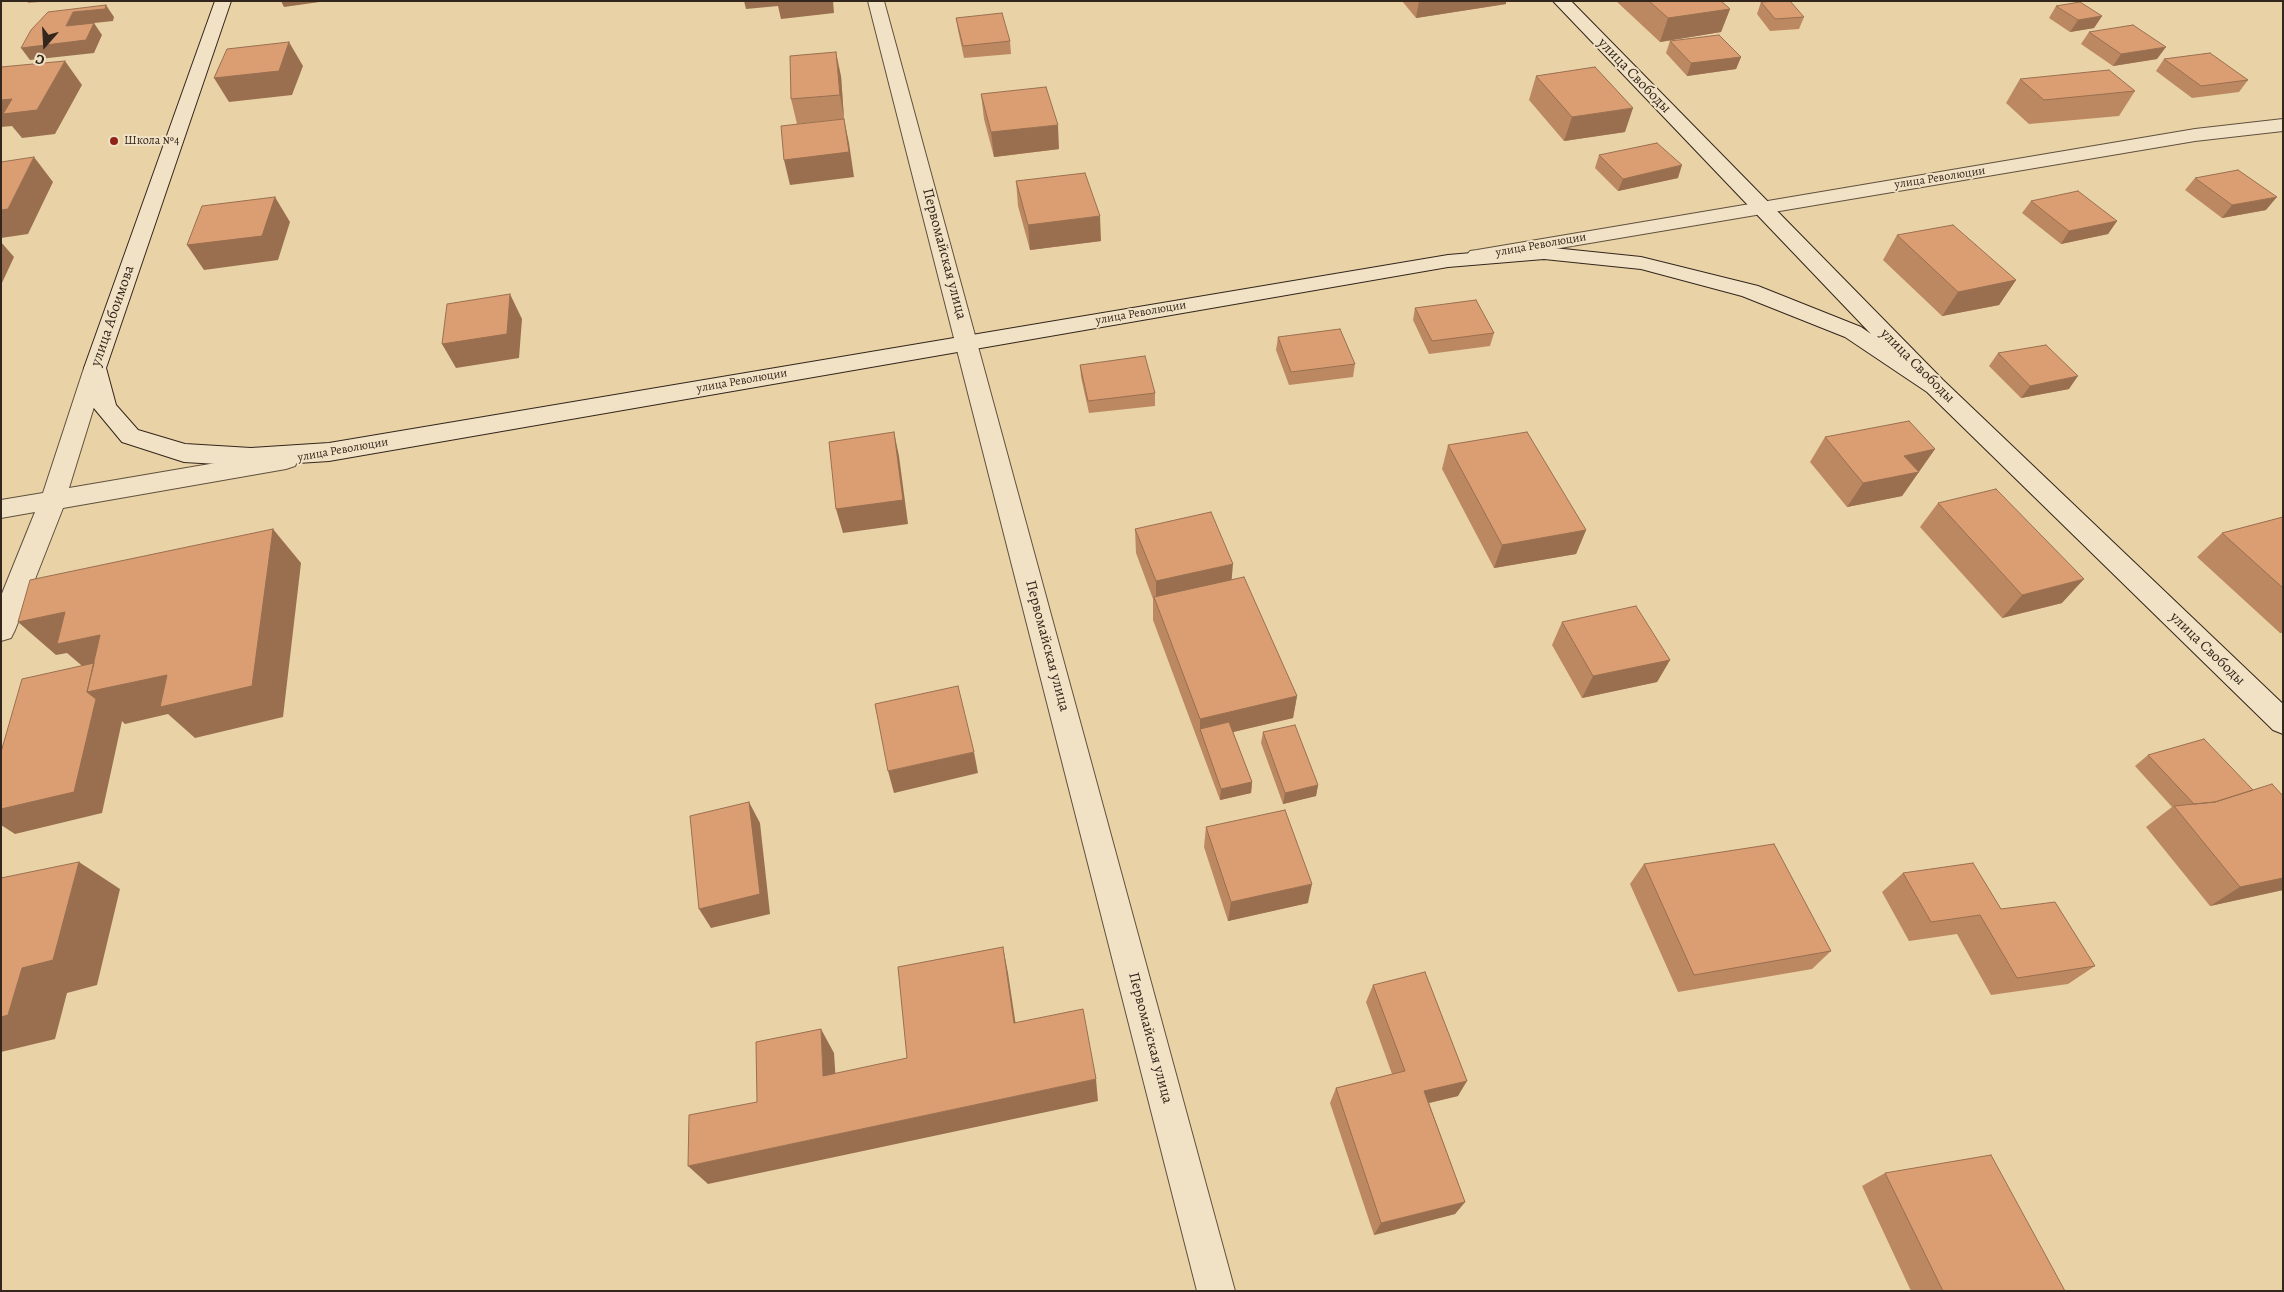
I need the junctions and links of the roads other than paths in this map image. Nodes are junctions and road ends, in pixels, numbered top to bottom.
1 (222, 1) edge
2 (876, 1) edge
3 (1561, 1) edge
4 (2283, 125) edge
5 (1763, 208) junction
6 (1448, 261) junction
7 (967, 343) junction
8 (95, 368) junction
9 (1935, 386) junction
10 (329, 452) junction
11 (53, 500) junction
12 (1, 509) edge
13 (1, 630) edge
14 (2283, 722) edge
15 (1216, 1291) edge

1 - 8 main road, улица Абоимова
2 - 7 main road, Первомайская улица
3 - 5 main road, улица Свободы
4 - 5 main road, улица Революции
5 - 6 main road, улица Революции
5 - 9 main road, улица Свободы
6 - 7 main road, улица Революции
6 - 9 main road
7 - 10 main road, улица Революции
7 - 15 main road, Первомайская улица
8 - 10 main road
8 - 11 main road, улица Абоимова
9 - 14 main road, улица Свободы
10 - 11 main road, улица Революции
11 - 12 main road, улица Революции
11 - 13 main road, улица Абоимова

